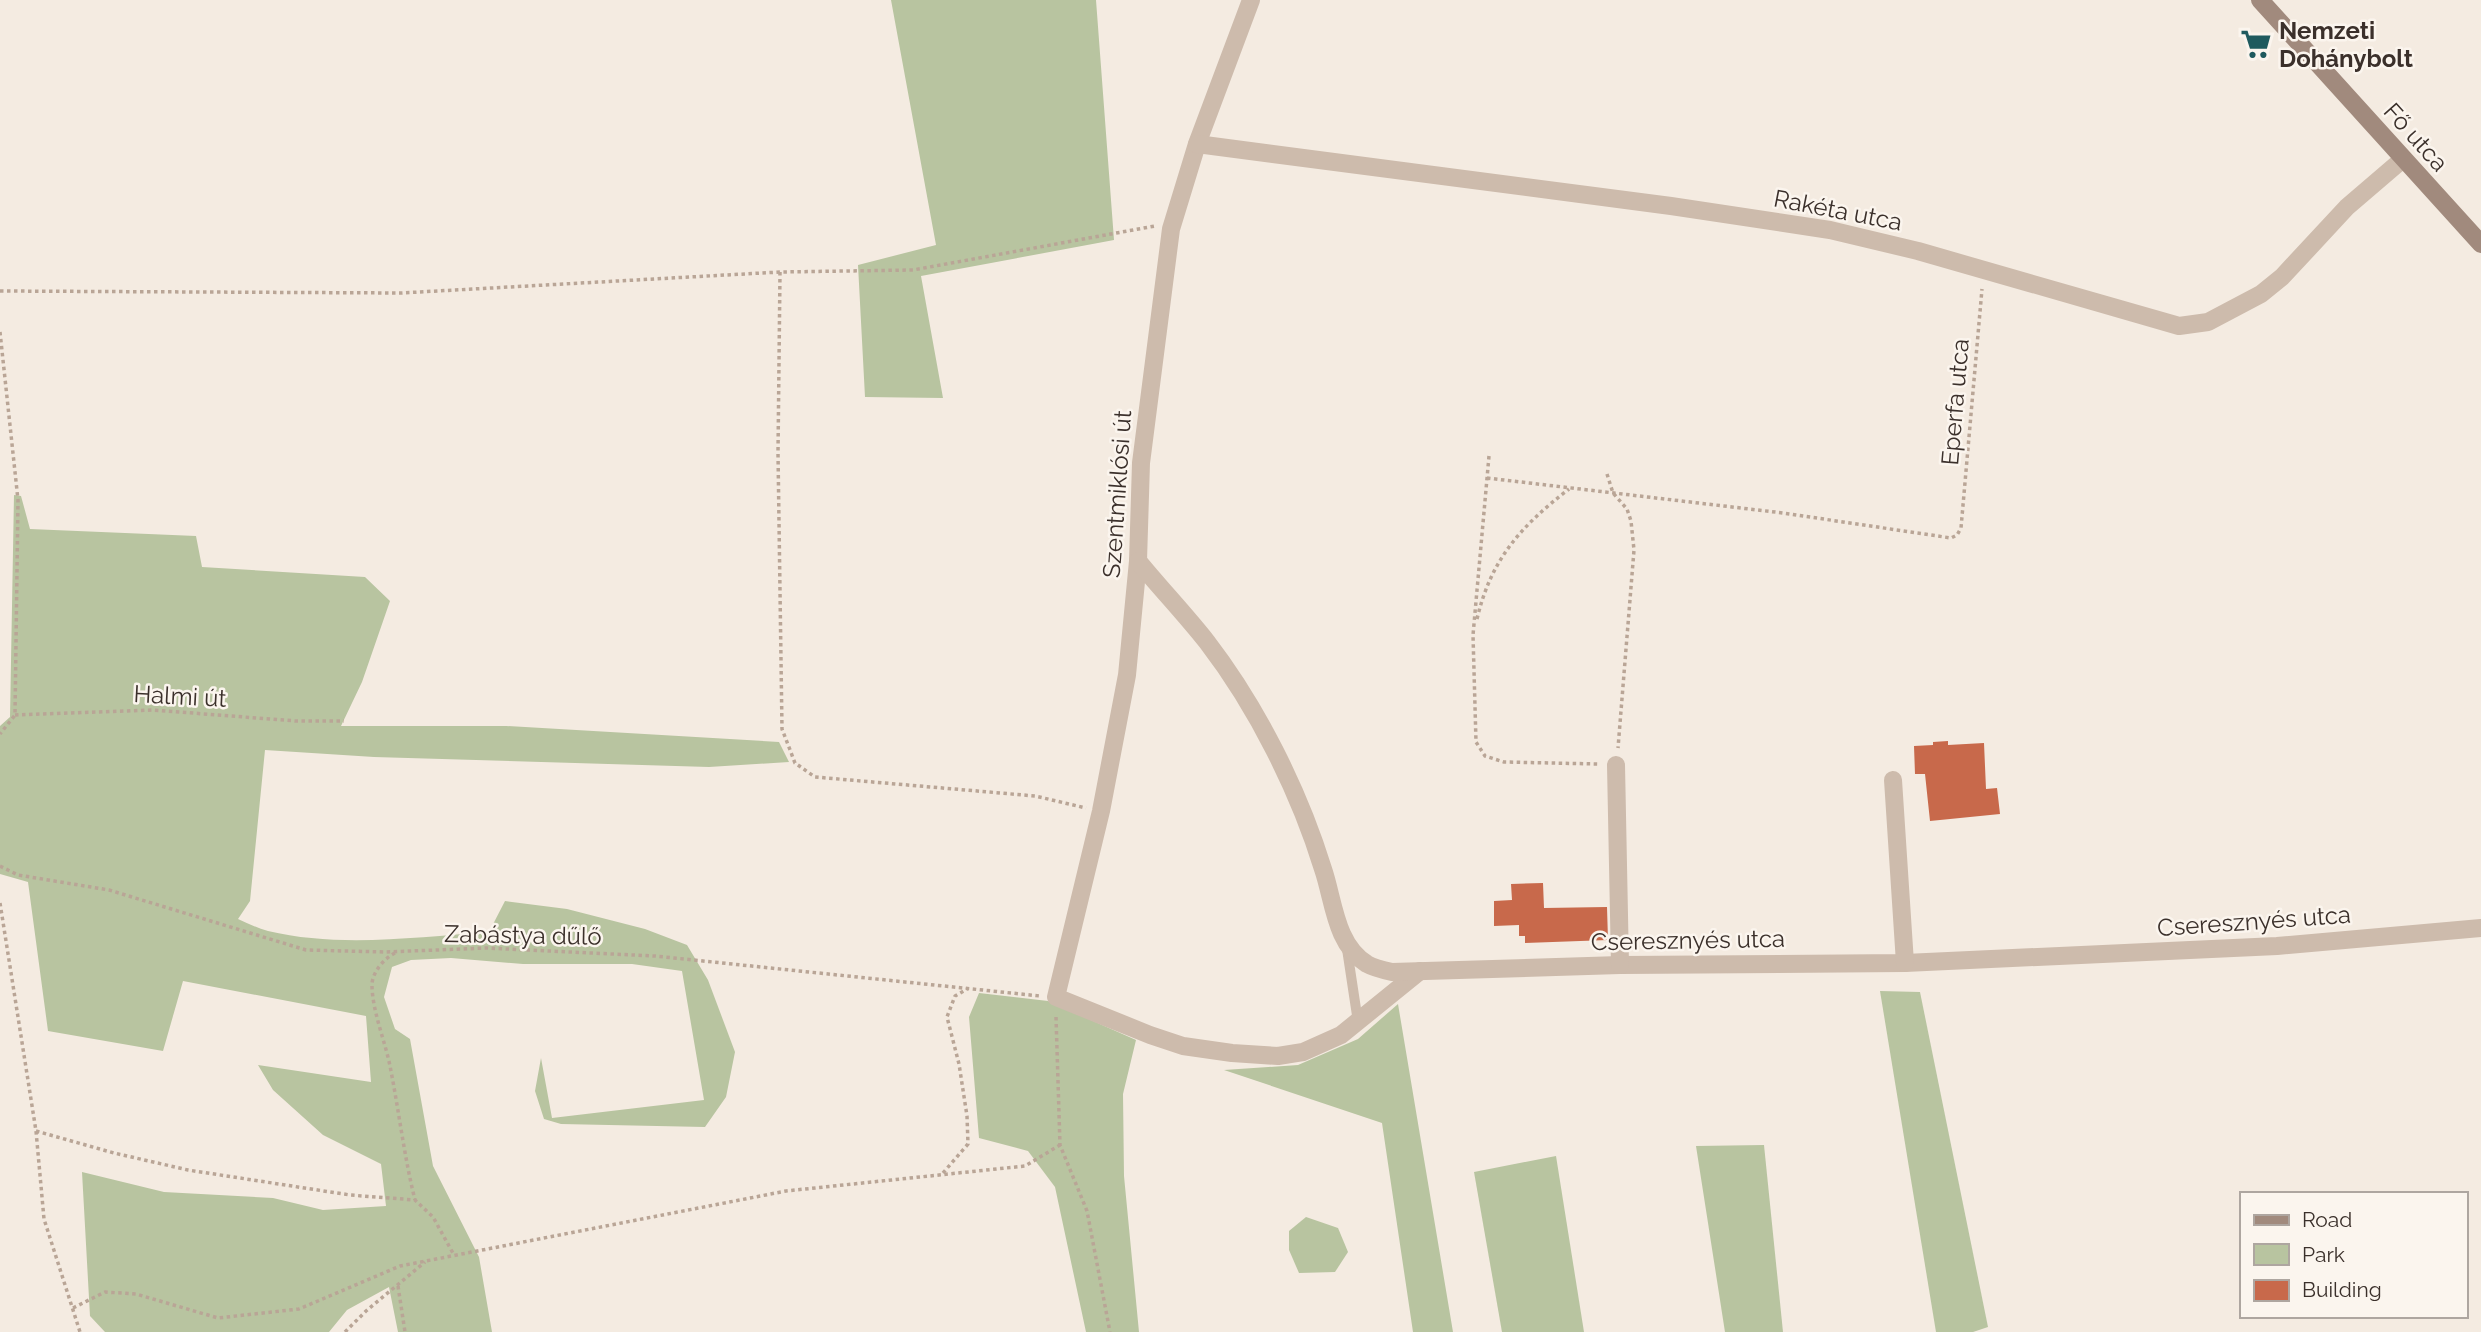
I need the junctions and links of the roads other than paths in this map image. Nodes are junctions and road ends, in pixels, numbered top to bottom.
1 (1251, 0) edge
2 (2260, 0) edge
3 (1197, 144) junction
4 (2403, 159) junction
5 (2481, 244) edge
6 (1138, 561) junction
7 (1616, 765) road end
8 (1893, 780) dead end
9 (2481, 928) edge
10 (1346, 942) junction
11 (1905, 963) junction
12 (1620, 965) junction
13 (1420, 971) junction
14 (1358, 1022) junction

1 - 3 street, Szentmiklósi út
2 - 4 main road, Fő utca
3 - 4 street, Rakéta utca
3 - 6 street, Szentmiklósi út
4 - 5 main road, Fő utca
6 - 10 street, Cseresznyés utca
6 - 14 street, Szentmiklósi út
7 - 12 street
8 - 11 street
9 - 11 street, Cseresznyés utca
10 - 13 street, Cseresznyés utca
10 - 14 lane
11 - 12 street, Cseresznyés utca
12 - 13 street, Cseresznyés utca
13 - 14 street

